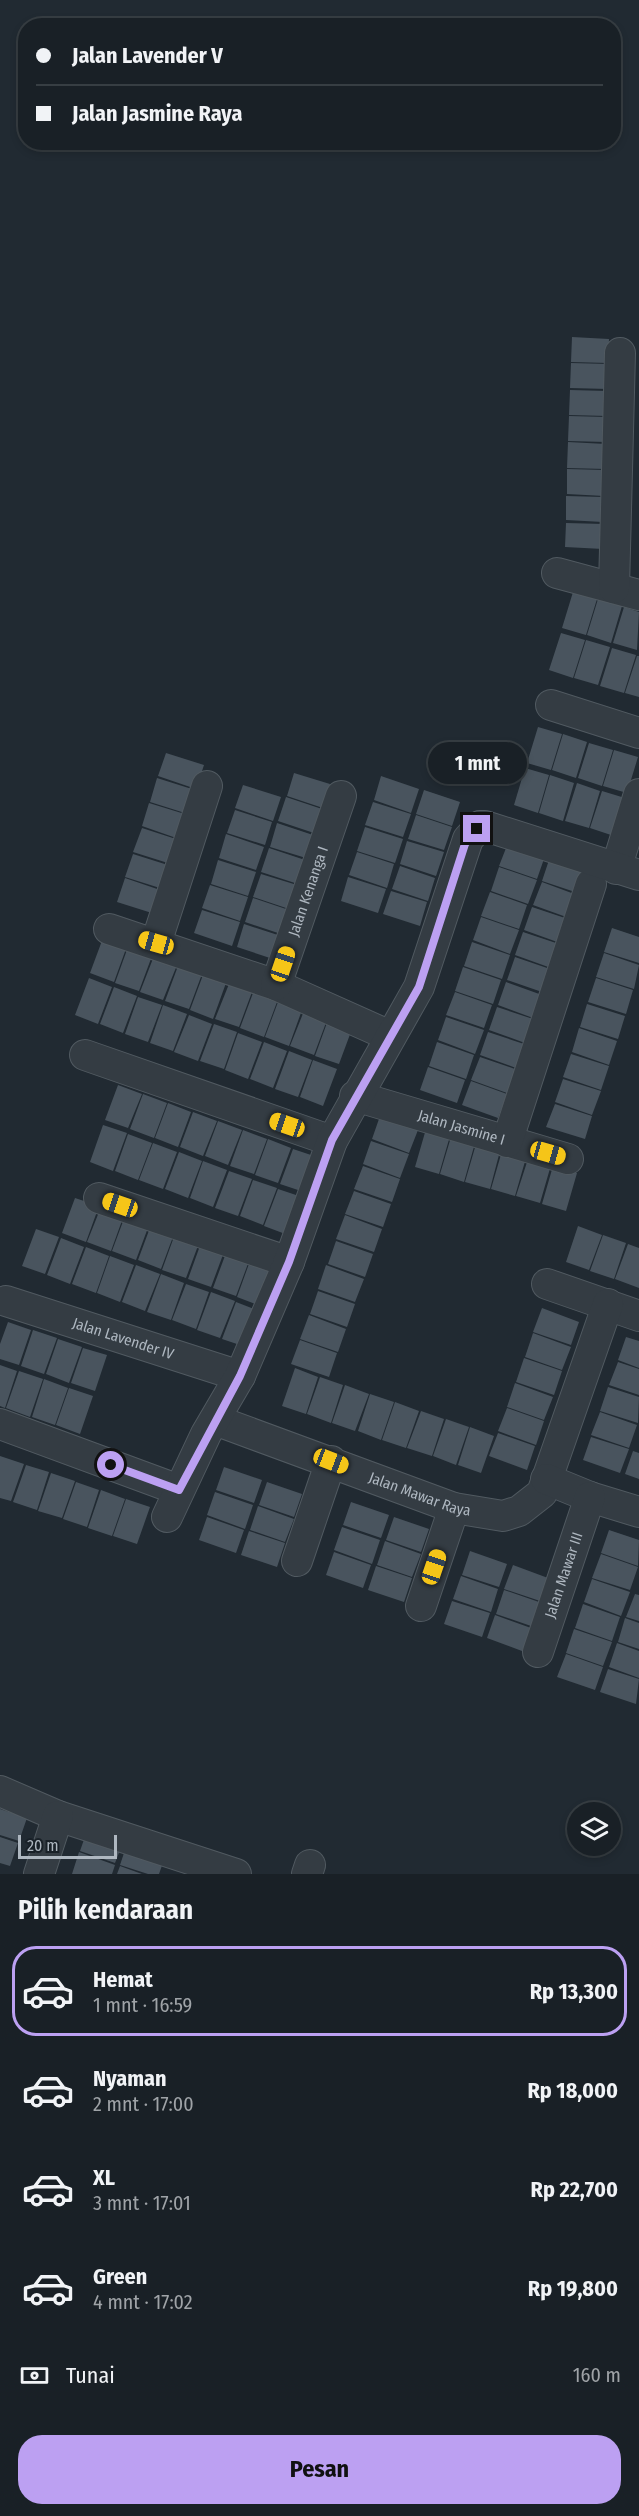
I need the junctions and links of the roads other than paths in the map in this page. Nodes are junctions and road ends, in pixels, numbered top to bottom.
1 (620, 353) dead end
2 (557, 573) dead end
3 (627, 591) edge
4 (551, 705) dead end
5 (639, 733) edge
6 (207, 786) dead end
7 (639, 794) edge
8 (341, 796) dead end
9 (615, 876) edge
10 (109, 929) dead end
11 (156, 943) junction
12 (276, 985) junction
13 (390, 1036) junction
14 (85, 1055) dead end
15 (355, 1096) junction
16 (332, 1140) junction
17 (507, 1142) junction
18 (568, 1159) dead end
19 (99, 1198) dead end
20 (289, 1262) junction
21 (547, 1284) dead end
22 (6, 1301) dead end
23 (608, 1304) junction
24 (639, 1316) edge
25 (240, 1376) junction
26 (215, 1420) junction
27 (0, 1424) edge
28 (331, 1461) junction
29 (546, 1479) junction
30 (179, 1490) junction
31 (590, 1497) junction
32 (454, 1508) junction
33 (639, 1512) edge
34 (167, 1517) dead end
35 (297, 1561) dead end
36 (421, 1606) dead end
37 (538, 1652) dead end
38 (0, 1791) edge
39 (58, 1816) junction
40 (178, 1865) edge
41 (39, 1874) edge
42 (236, 1874) edge

1 - 3 street
2 - 3 street
4 - 5 street
6 - 11 street
7 - 9 street
8 - 12 street, Jalan Kenanga I
9 - 13 street
9 - 17 street
10 - 11 street
11 - 12 street
12 - 13 street
13 - 15 street
14 - 16 street
15 - 16 street
15 - 17 street, Jalan Jasmine I
16 - 20 street
17 - 18 street, Jalan Jasmine I
19 - 20 street
20 - 25 street
21 - 23 street
22 - 25 street, Jalan Lavender IV
23 - 24 street
23 - 29 street, Jalan Mawar Raya
25 - 26 street
26 - 28 street, Jalan Mawar Raya
26 - 30 street
27 - 30 street
28 - 32 street, Jalan Mawar Raya
28 - 35 street
29 - 31 street
29 - 32 street, Jalan Mawar Raya
30 - 34 street
31 - 33 street
31 - 37 street, Jalan Mawar III
32 - 36 street
38 - 39 street
39 - 40 street
39 - 41 street
40 - 42 street

